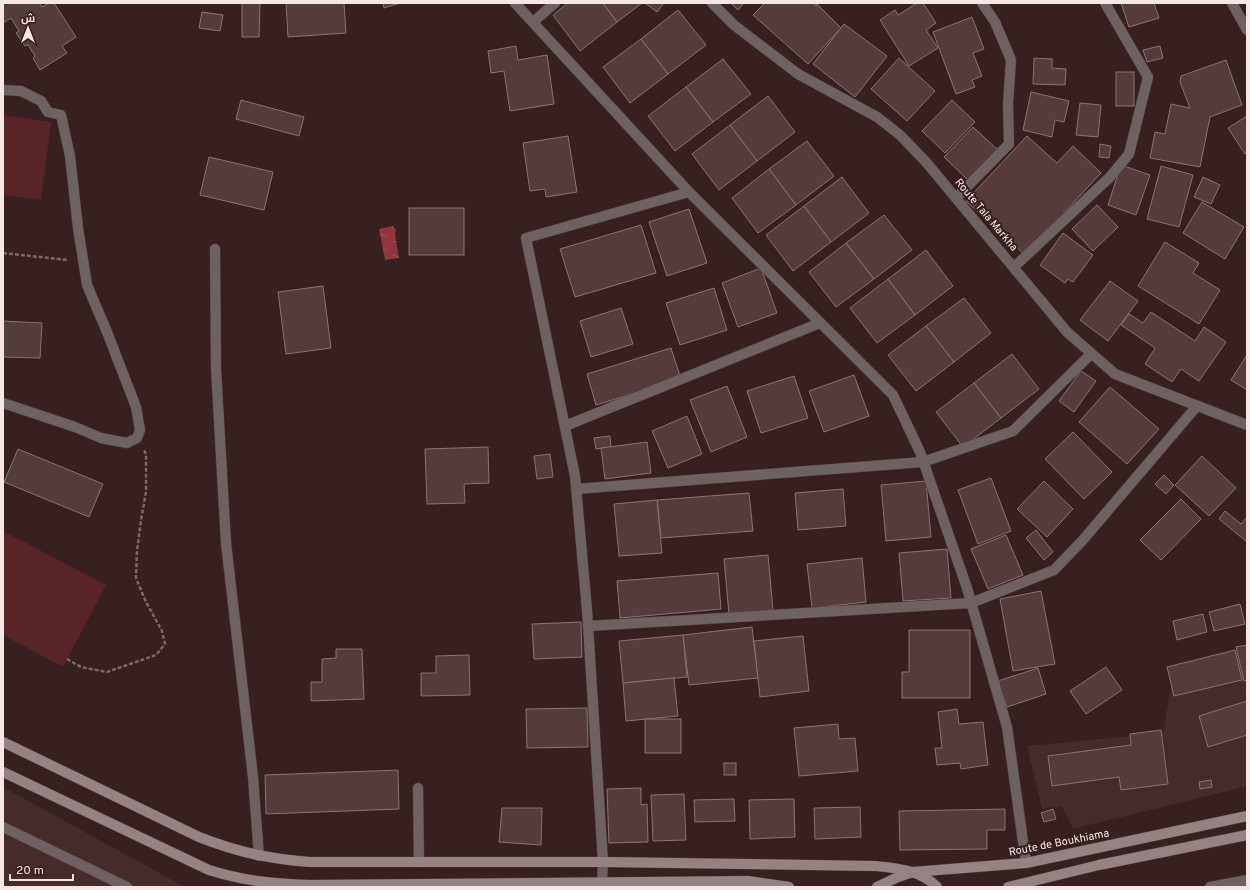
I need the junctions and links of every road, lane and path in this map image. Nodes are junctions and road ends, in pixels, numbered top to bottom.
1 (515, 3) edge
2 (555, 3) edge
3 (712, 3) edge
4 (982, 3) edge
5 (1105, 3) edge
6 (1232, 3) edge
7 (533, 22) junction
8 (1247, 30) edge
9 (3, 90) edge
10 (689, 192) junction
11 (956, 198) junction
12 (215, 249) dead end
13 (3, 253) edge
14 (83, 261) junction
15 (1014, 267) junction
16 (820, 323) junction
17 (1091, 354) junction
18 (3, 403) edge
19 (1197, 406) junction
20 (1247, 425) edge
21 (565, 426) junction
22 (137, 438) junction
23 (923, 462) junction
24 (576, 489) junction
25 (971, 603) junction
26 (588, 626) junction
27 (66, 659) dead end
28 (3, 742) edge
29 (3, 772) edge
30 (418, 788) dead end
31 (1247, 816) edge
32 (3, 828) edge
33 (1247, 835) edge
34 (260, 856) junction
35 (419, 862) junction
36 (603, 862) junction
37 (1026, 863) junction
38 (913, 872) junction
39 (1247, 880) edge
40 (602, 882) junction
41 (448, 885) edge
42 (777, 886) edge
43 (127, 887) edge
44 (789, 887) edge
45 (877, 887) edge
46 (937, 887) edge
47 (1008, 887) edge
48 (1210, 887) edge

1 - 7 street
2 - 7 street
3 - 11 street, Route Tala Markha
4 - 11 street
5 - 15 street
6 - 8 street
7 - 10 street
9 - 14 street
10 - 16 street
10 - 21 street
11 - 15 street, Route Tala Markha
12 - 34 street
13 - 14 path
14 - 22 street
15 - 17 street, Route Tala Markha
16 - 21 street
16 - 23 street
17 - 19 street, Route Tala Markha
17 - 23 street
18 - 22 street
19 - 20 street, Route Tala Markha
19 - 25 street
21 - 24 street
22 - 27 path
23 - 24 street
23 - 25 street
24 - 26 street
25 - 26 street
25 - 37 street
26 - 36 street
28 - 34 street
29 - 41 street
30 - 35 street
31 - 37 street, Route de Boukhiama
32 - 43 street
33 - 47 street
34 - 35 street
35 - 36 street
36 - 38 street
36 - 40 street
37 - 38 street, Route de Boukhiama
38 - 45 street, Route de Boukhiama
38 - 46 street
39 - 48 street
40 - 41 street
40 - 42 street
42 - 44 street

